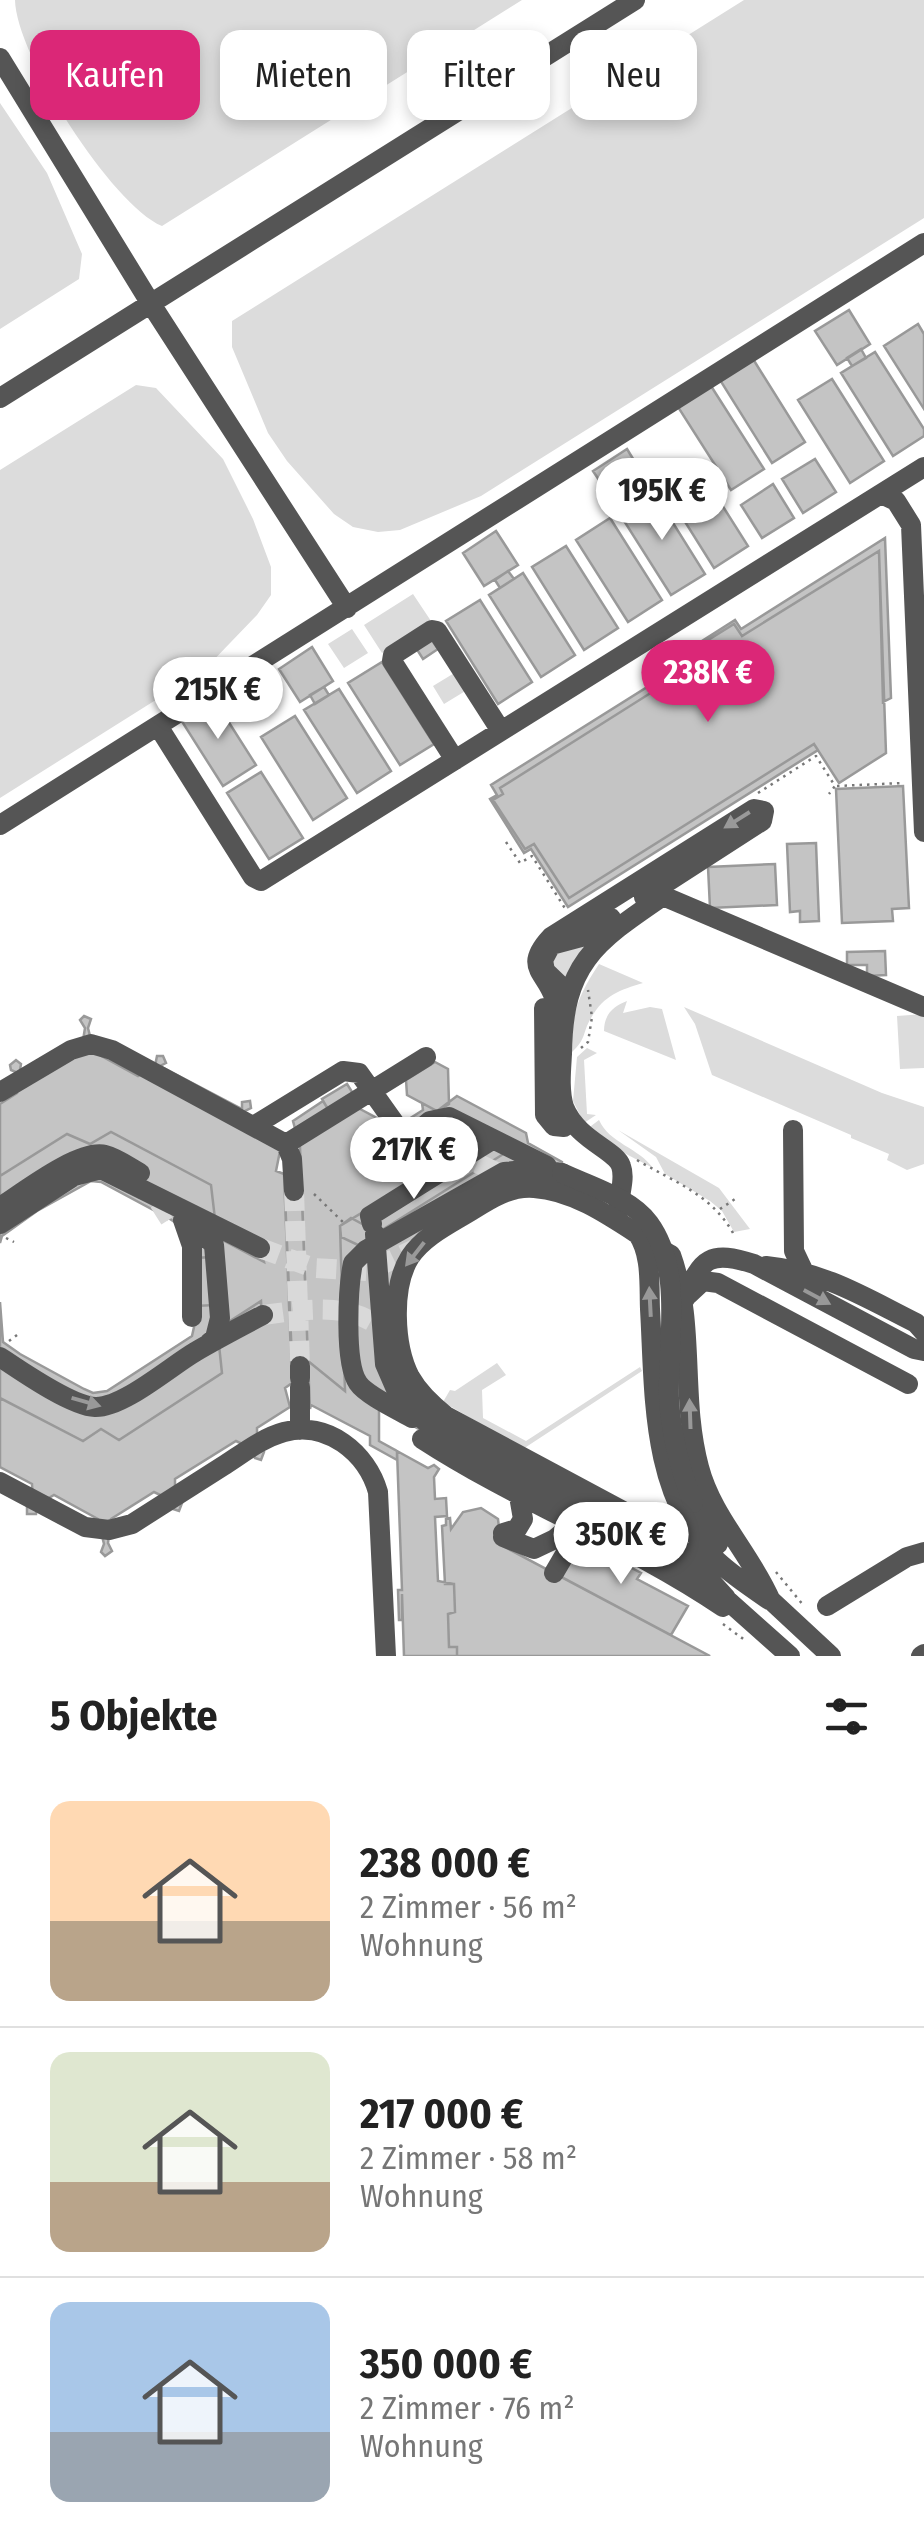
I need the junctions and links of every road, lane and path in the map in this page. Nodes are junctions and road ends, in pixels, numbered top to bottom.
1 (634, 0) edge
2 (0, 58) edge
3 (924, 243) edge
4 (151, 304) junction
5 (0, 398) edge
6 (924, 467) edge
7 (881, 494) junction
8 (347, 608) junction
9 (158, 726) junction
10 (501, 732) junction
11 (455, 760) junction
12 (922, 782) edge
13 (835, 786) junction
14 (829, 794) dead end
15 (750, 798) dead end
16 (0, 825) edge
17 (924, 832) edge
18 (506, 842) dead end
19 (657, 879) junction
20 (568, 913) dead end
21 (569, 994) junction
22 (924, 1007) edge
23 (591, 1008) dead end
24 (592, 1017) junction
25 (602, 1020) dead end
26 (575, 1054) dead end
27 (426, 1058) dead end
28 (0, 1092) edge
29 (372, 1092) junction
30 (255, 1125) junction
31 (396, 1125) tunnel mouth
32 (474, 1130) junction
33 (793, 1130) dead end
34 (286, 1144) junction
35 (634, 1159) dead end
36 (418, 1167) junction
37 (562, 1183) junction
38 (304, 1192) joint
39 (734, 1199) dead end
40 (0, 1207) edge
41 (719, 1210) junction
42 (187, 1213) junction
43 (344, 1223) dead end
44 (0, 1224) edge
45 (409, 1228) junction
46 (733, 1233) dead end
47 (375, 1234) junction
48 (642, 1238) junction
49 (260, 1248) tunnel mouth
50 (754, 1264) junction
51 (803, 1270) junction
52 (381, 1284) junction
53 (684, 1301) junction
54 (212, 1302) dead end
55 (262, 1314) tunnel mouth
56 (192, 1317) dead end
57 (924, 1332) edge
58 (17, 1335) dead end
59 (3, 1350) edge
60 (924, 1351) edge
61 (183, 1355) junction
62 (300, 1377) tunnel mouth
63 (908, 1384) dead end
64 (300, 1430) junction
65 (424, 1431) junction
66 (0, 1482) edge
67 (520, 1496) junction
68 (693, 1512) junction
69 (578, 1525) junction
70 (654, 1527) junction
71 (923, 1532) edge
72 (916, 1554) edge
73 (554, 1572) dead end
74 (776, 1572) dead end
75 (726, 1598) junction
76 (771, 1601) junction
77 (804, 1606) dead end
78 (827, 1606) dead end
79 (751, 1621) junction
80 (386, 1656) edge
81 (790, 1656) edge
82 (830, 1656) edge

1 - 4 lane
2 - 4 lane
3 - 8 lane
4 - 5 lane
4 - 8 lane
6 - 7 lane
7 - 10 lane
7 - 12 lane
8 - 9 lane
9 - 11 lane
9 - 16 lane
10 - 11 lane
10 - 11 lane
12 - 13 path
12 - 17 lane
13 - 14 path
13 - 15 path
18 - 20 path
19 -> 19 lane
19 - 21 lane
19 - 37 lane
21 - 22 lane
21 - 48 lane
23 - 24 path
24 - 25 path
24 - 26 path
27 - 29 lane
28 - 30 lane
29 - 30 lane
29 - 31 lane
29 - 34 lane
30 - 34 lane
32 - 36 lane
32 - 36 lane
32 - 37 lane
33 - 51 lane
34 - 38 lane
35 - 41 path
36 - 47 lane
37 - 45 lane
37 - 48 lane
37 - 68 lane, bridge
37 -> 70 lane
38 - 43 path
39 - 41 path
40 - 42 lane
41 - 46 path
42 - 44 lane
42 - 49 lane
42 - 56 lane
42 - 61 lane
45 - 47 lane
45 - 52 lane
47 - 52 lane
47 - 65 lane
48 - 53 lane
68 -> 48 lane
50 - 51 lane
50 - 53 lane
50 -> 60 lane
51 - 57 lane
52 - 65 lane
53 - 63 lane
76 -> 53 lane
54 - 61 lane
55 - 61 lane
58 - 59 path
59 -> 61 lane
62 - 64 lane
64 - 66 lane
64 - 80 lane
65 - 67 lane
65 - 75 lane
67 - 69 lane
67 - 69 lane
68 - 70 lane
68 - 76 lane
69 - 73 lane
69 - 79 lane
70 - 75 lane
71 - 72 lane
72 - 78 lane
74 - 77 path
75 - 79 lane
76 - 79 lane
76 - 82 lane
79 - 81 lane

